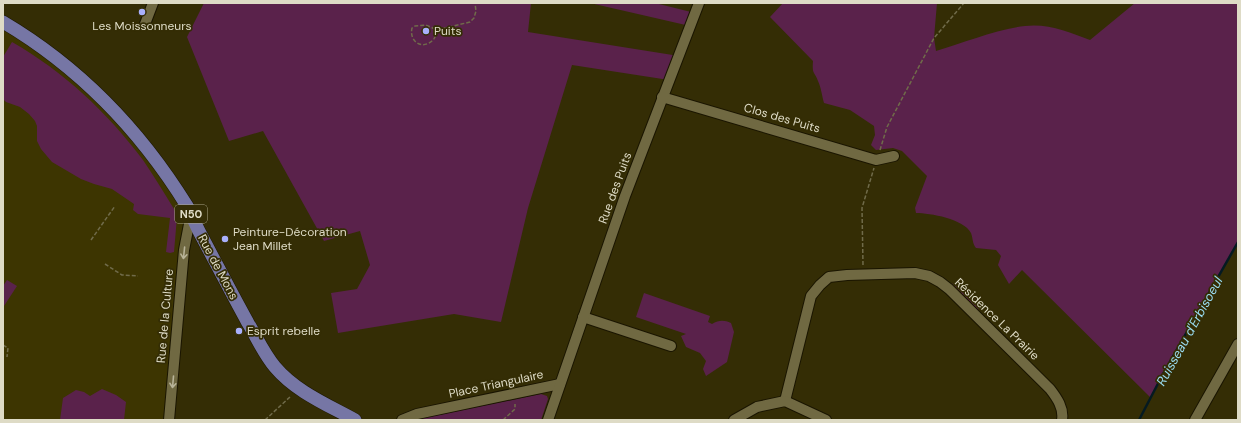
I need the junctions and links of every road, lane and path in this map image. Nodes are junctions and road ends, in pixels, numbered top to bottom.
1 (153, 3) edge
2 (475, 3) edge
3 (698, 3) edge
4 (964, 3) edge
5 (3, 22) edge
6 (145, 24) dead end
7 (437, 30) junction
8 (662, 97) junction
9 (894, 156) dead end
10 (876, 160) junction
11 (114, 206) dead end
12 (191, 214) junction
13 (91, 240) dead end
14 (105, 264) dead end
15 (864, 275) junction
16 (138, 276) dead end
17 (583, 318) junction
18 (1238, 344) edge
19 (3, 345) edge
20 (671, 346) dead end
21 (7, 357) dead end
22 (560, 384) junction
23 (299, 388) junction
24 (516, 394) junction
25 (785, 401) junction
26 (169, 420) edge
27 (265, 420) edge
28 (355, 420) edge
29 (402, 420) edge
30 (503, 420) edge
31 (548, 420) edge
32 (734, 420) edge
33 (826, 420) edge
34 (1062, 420) edge
35 (1196, 420) edge

1 - 6 street
2 - 7 path
3 - 8 street, Rue des Puits
4 - 10 path
5 - 12 main road, Rue de Mons / N50
7 - 7 path
8 - 10 street, Clos des Puits
8 - 17 street, Rue des Puits
9 - 10 street, Clos des Puits
10 - 15 path
11 - 13 path
12 - 23 main road, Rue de Mons / N50
12 -> 26 street, Rue de la Culture
14 - 16 path
15 - 25 street, Résidence La Prairie
15 - 34 street, Résidence La Prairie
17 - 20 street
17 - 22 street, Rue des Puits
18 - 35 street
19 - 21 path
22 - 24 street, Place Triangulaire
22 - 31 street, Place Triangulaire
23 - 27 path
23 - 28 main road, Rue de Mons / N50
24 - 29 street, Place Triangulaire
24 - 30 path
25 - 32 street
25 - 33 street

